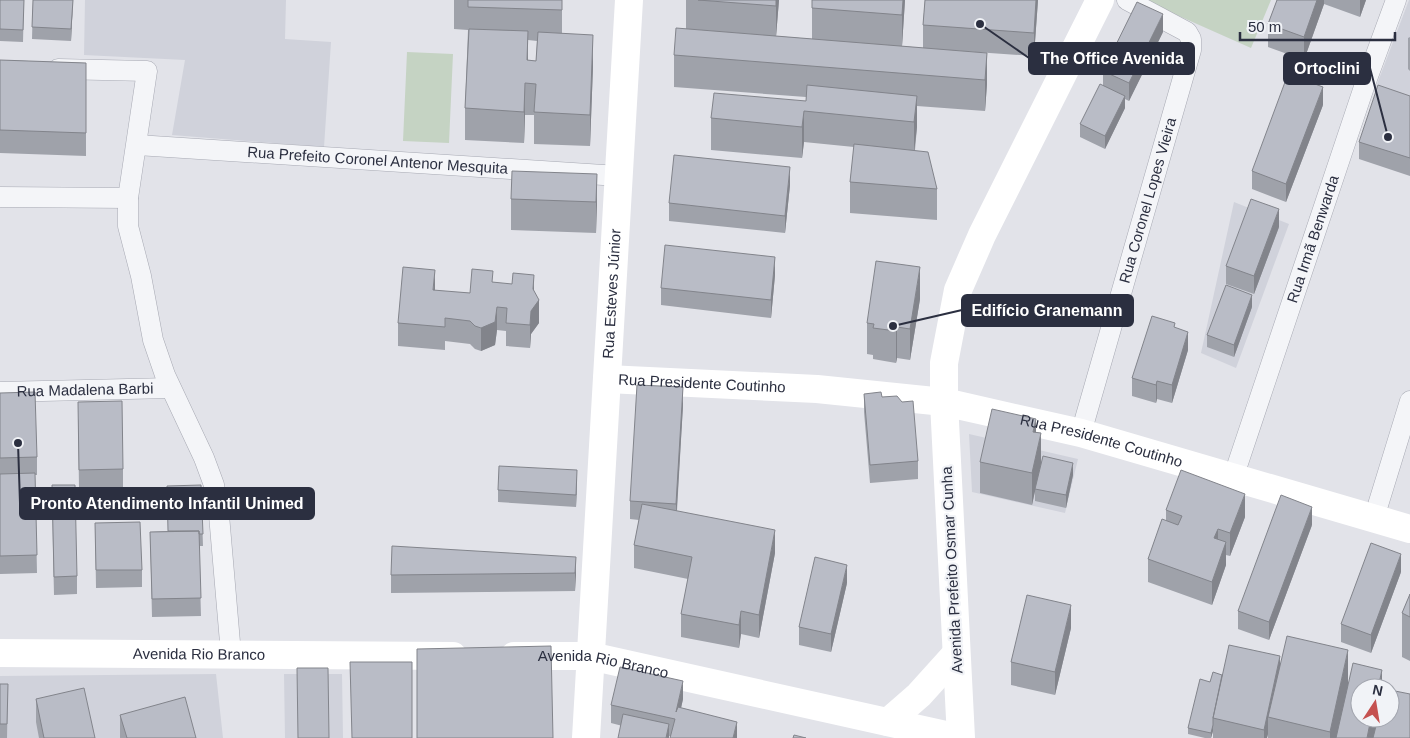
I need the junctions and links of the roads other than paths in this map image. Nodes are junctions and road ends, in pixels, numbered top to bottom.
1 (629, 0) edge
2 (1100, 0) edge
3 (1127, 0) edge
4 (1396, 0) edge
5 (38, 68) edge
6 (136, 145) junction
7 (619, 176) junction
8 (0, 197) edge
9 (128, 198) junction
10 (606, 379) junction
11 (170, 388) junction
12 (0, 392) edge
13 (1410, 401) edge
14 (944, 402) junction
15 (1081, 433) junction
16 (1232, 478) junction
17 (1374, 518) junction
18 (1410, 529) edge
19 (0, 653) edge
20 (231, 654) junction
21 (956, 654) junction
22 (590, 656) junction
23 (888, 722) junction
24 (586, 738) edge
25 (960, 738) edge

1 - 7 main road, Rua Esteves Júnior
2 - 14 main road, Avenida Prefeito Osmar Cunha
3 - 15 street, Rua Coronel Lopes Vieira
4 - 16 street, Rua Irmã Benwarda
5 - 6 street
6 - 7 street, Rua Prefeito Coronel Antenor Mesquita
6 - 9 street
7 - 10 main road, Rua Esteves Júnior
8 - 9 street
9 - 11 street
10 - 14 main road, Rua Presidente Coutinho
10 - 22 main road, Rua Esteves Júnior
11 - 12 street, Rua Madalena Barbi
11 - 20 street
13 - 17 street
14 - 15 main road, Rua Presidente Coutinho
14 - 21 main road, Avenida Prefeito Osmar Cunha
15 - 16 main road, Rua Presidente Coutinho
16 - 17 main road, Rua Presidente Coutinho
17 - 18 main road, Rua Presidente Coutinho
19 - 20 main road, Avenida Rio Branco
20 - 22 main road, Avenida Rio Branco
21 - 23 main road
21 - 25 main road, Avenida Prefeito Osmar Cunha
22 - 23 main road, Avenida Rio Branco
22 - 24 main road, Rua Esteves Júnior
23 - 25 main road, Avenida Rio Branco

